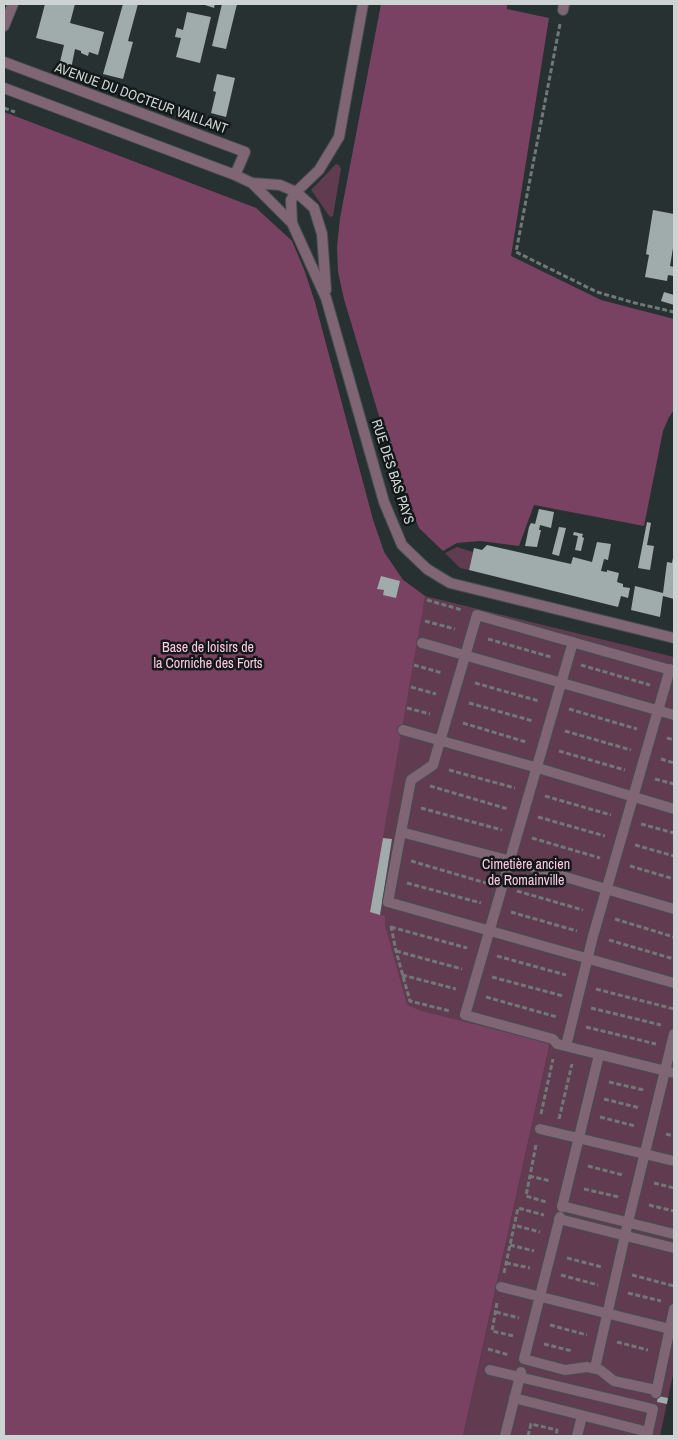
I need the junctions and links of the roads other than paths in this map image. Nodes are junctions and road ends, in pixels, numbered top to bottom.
1 (13, 4) edge
2 (363, 4) edge
3 (4, 26) edge
4 (4, 62) edge
5 (4, 88) edge
6 (236, 175) junction
7 (252, 183) junction
8 (296, 192) junction
9 (292, 222) junction
10 (326, 298) junction
11 (674, 638) edge
12 (573, 642) junction
13 (422, 644) dead end
14 (465, 656) junction
15 (672, 670) edge
16 (562, 683) junction
17 (658, 710) junction
18 (674, 715) edge
19 (403, 730) dead end
20 (440, 741) junction
21 (538, 768) junction
22 (633, 797) junction
23 (674, 809) edge
24 (401, 832) junction
25 (511, 861) junction
26 (607, 890) junction
27 (674, 909) edge
28 (490, 929) junction
29 (587, 958) junction
30 (674, 983) edge
31 (674, 1034) edge
32 (571, 1047) junction
33 (599, 1055) junction
34 (670, 1072) edge
35 (540, 1128) dead end
36 (579, 1138) junction
37 (645, 1154) junction
38 (674, 1161) edge
39 (561, 1212) junction
40 (628, 1222) junction
41 (674, 1234) edge
42 (625, 1235) junction
43 (674, 1248) edge
44 (501, 1287) road end
45 (540, 1297) junction
46 (674, 1309) edge
47 (608, 1314) junction
48 (672, 1330) edge
49 (594, 1368) junction
50 (490, 1370) dead end
51 (520, 1375) junction
52 (514, 1398) junction
53 (582, 1416) junction
54 (648, 1434) edge
55 (505, 1436) edge
56 (577, 1436) edge

1 - 3 street
2 - 8 street
4 - 6 street, AVENUE DU DOCTEUR VAILLANT
5 - 6 street
6 - 7 street
7 - 8 street
7 - 9 street
8 - 9 street, RUE DES BAS PAYS
8 - 10 street, RUE DES BAS PAYS
9 - 10 street, RUE DES BAS PAYS
10 - 11 street, RUE DES BAS PAYS
12 - 14 street
12 - 15 street
12 - 16 street
13 - 14 street
14 - 16 street
14 - 20 street
15 - 17 street
16 - 17 street
16 - 21 street
17 - 18 street
17 - 22 street
19 - 20 street
20 - 21 street
20 - 24 street
21 - 22 street
21 - 25 street
22 - 23 street
22 - 26 street
24 - 25 street
24 - 28 street
25 - 26 street
25 - 28 street
26 - 27 street
26 - 29 street
28 - 29 street
28 - 32 street
29 - 30 street
29 - 32 street
31 - 34 street
32 - 33 street
33 - 34 street
33 - 36 street
34 - 37 street
35 - 36 street
36 - 37 street
36 - 39 street
37 - 38 street
37 - 40 street
39 - 40 street
39 - 42 street
39 - 45 street
40 - 41 street
40 - 42 street
42 - 43 street
42 - 47 street
44 - 45 street
45 - 47 street
45 - 49 street
46 - 48 street
47 - 48 street
47 - 49 street
48 - 49 street
50 - 51 street
51 - 52 street
51 - 54 street
52 - 53 street
52 - 55 street
53 - 54 street
53 - 56 street

